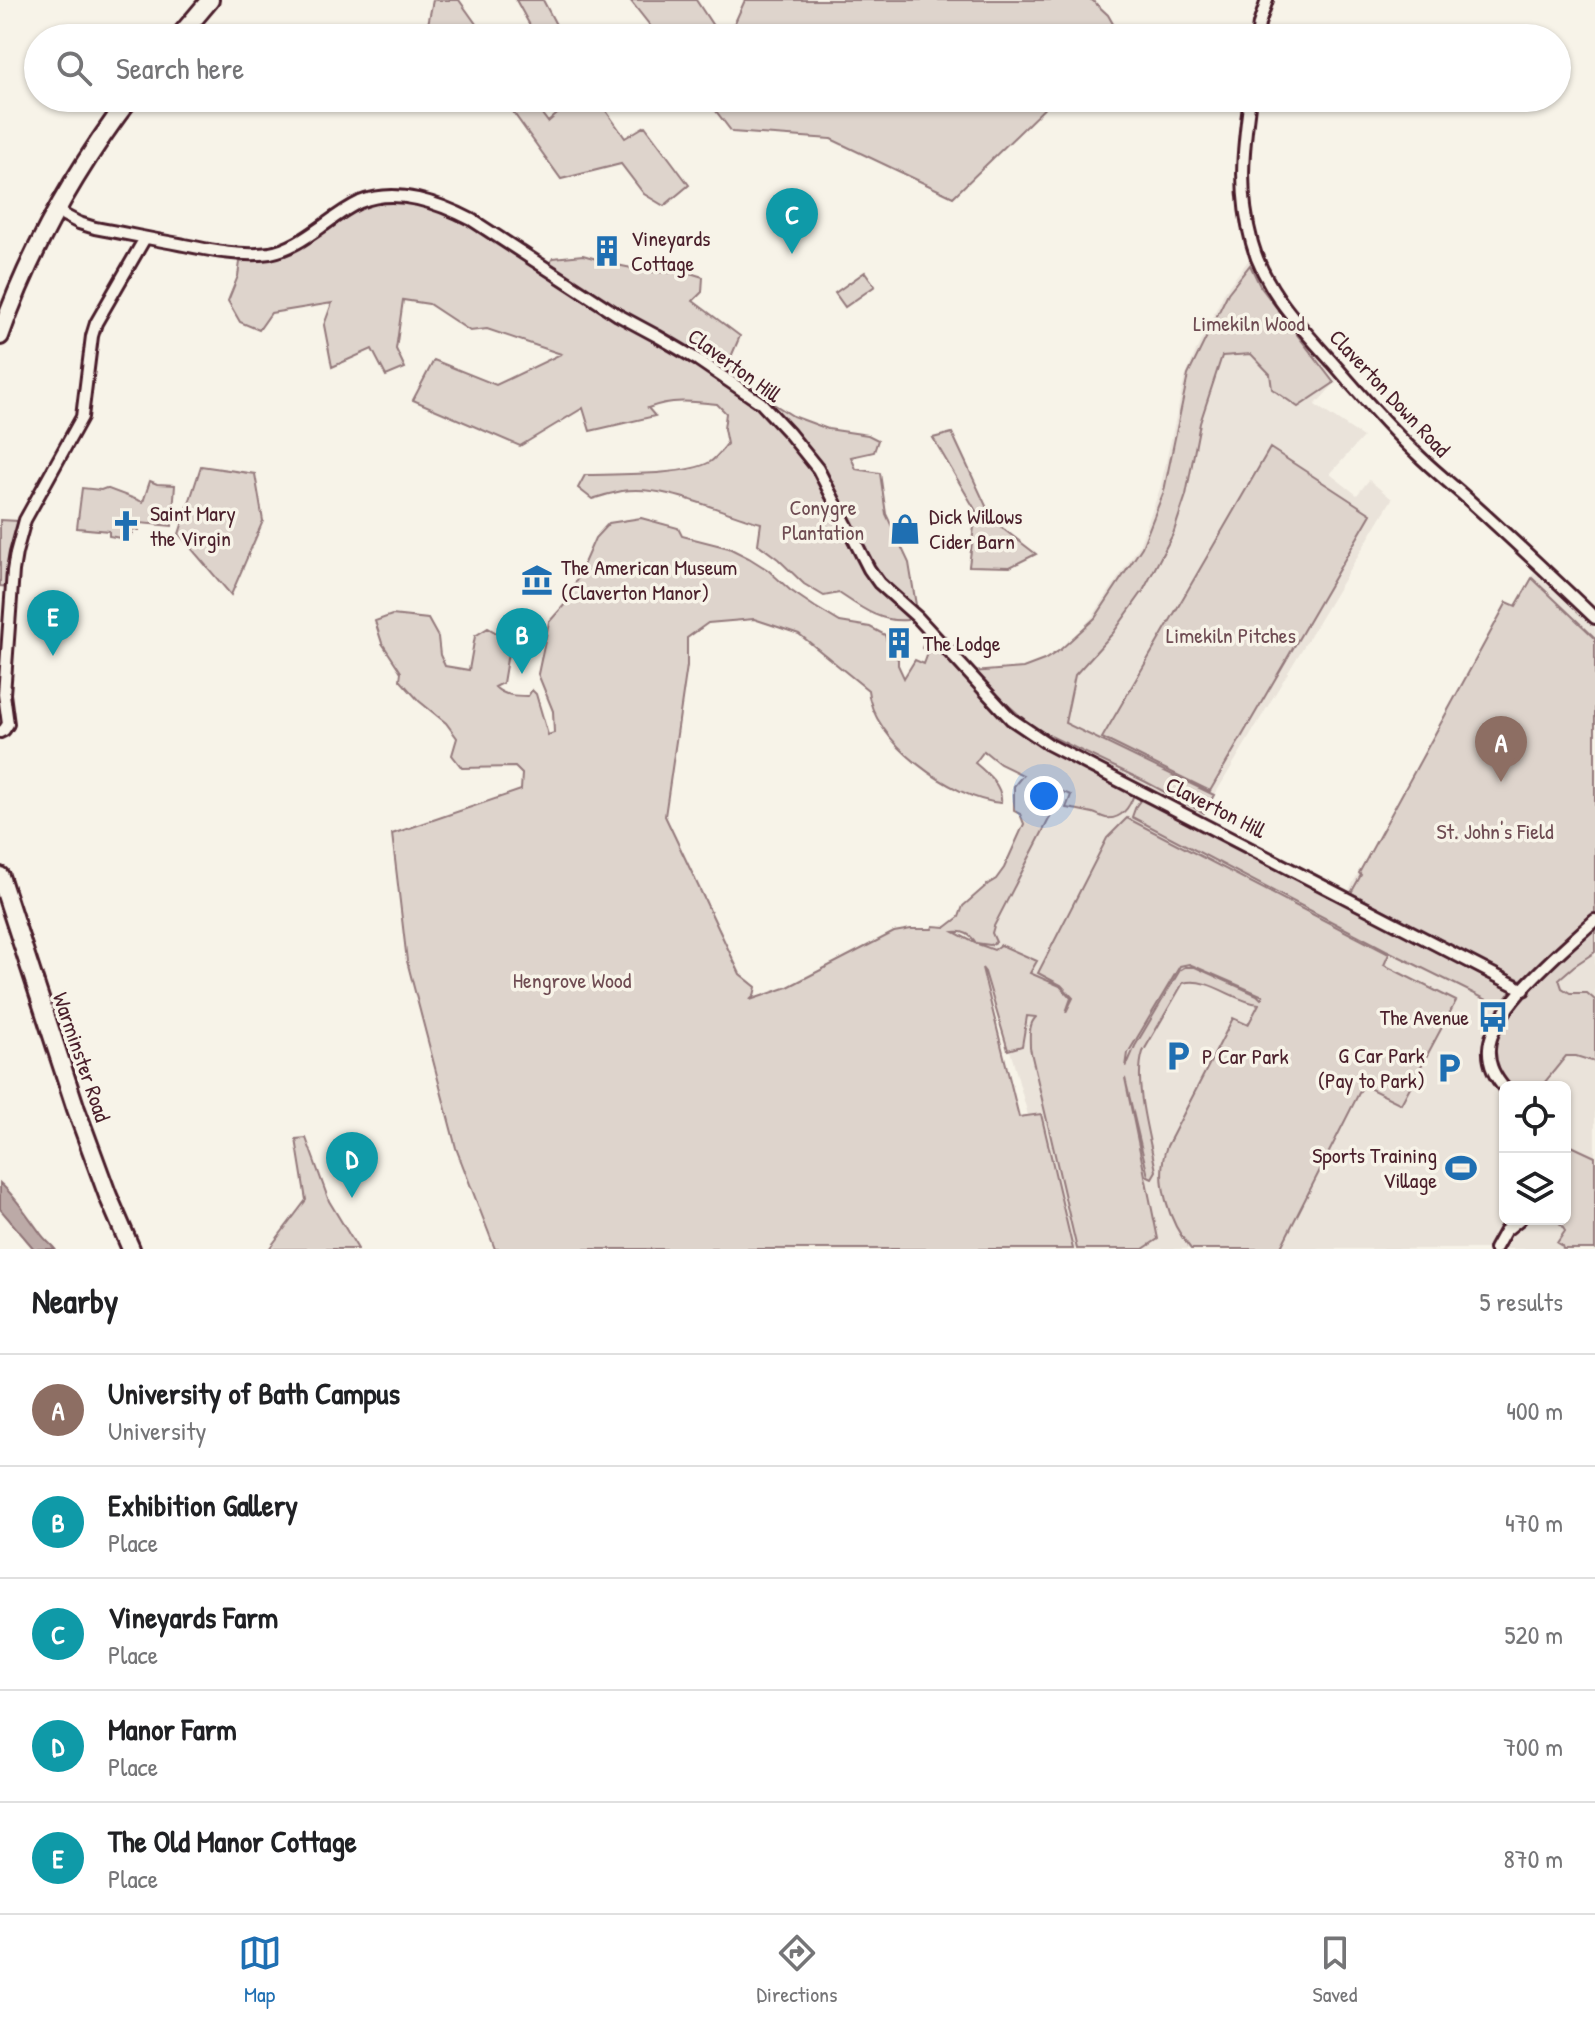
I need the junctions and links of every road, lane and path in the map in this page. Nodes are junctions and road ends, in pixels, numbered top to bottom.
1 (210, 0) edge
2 (1267, 0) edge
3 (190, 24) edge
4 (1259, 24) edge
5 (120, 112) edge
6 (1248, 112) edge
7 (56, 211) junction
8 (145, 238) junction
9 (0, 336) edge
10 (1595, 618) edge
11 (0, 732) edge
12 (0, 876) edge
13 (1595, 920) edge
14 (1524, 990) junction
15 (1499, 1081) edge
16 (1512, 1225) edge
17 (131, 1249) edge
18 (1495, 1249) edge

1 - 3 highway
2 - 4 street
5 - 7 highway
6 - 10 street, Claverton Down Road
7 - 8 street, Claverton Hill
7 - 9 highway
8 - 11 street
8 - 14 street, Claverton Hill
12 - 17 highway, Warminster Road
13 - 14 street
14 - 15 street
16 - 18 street

